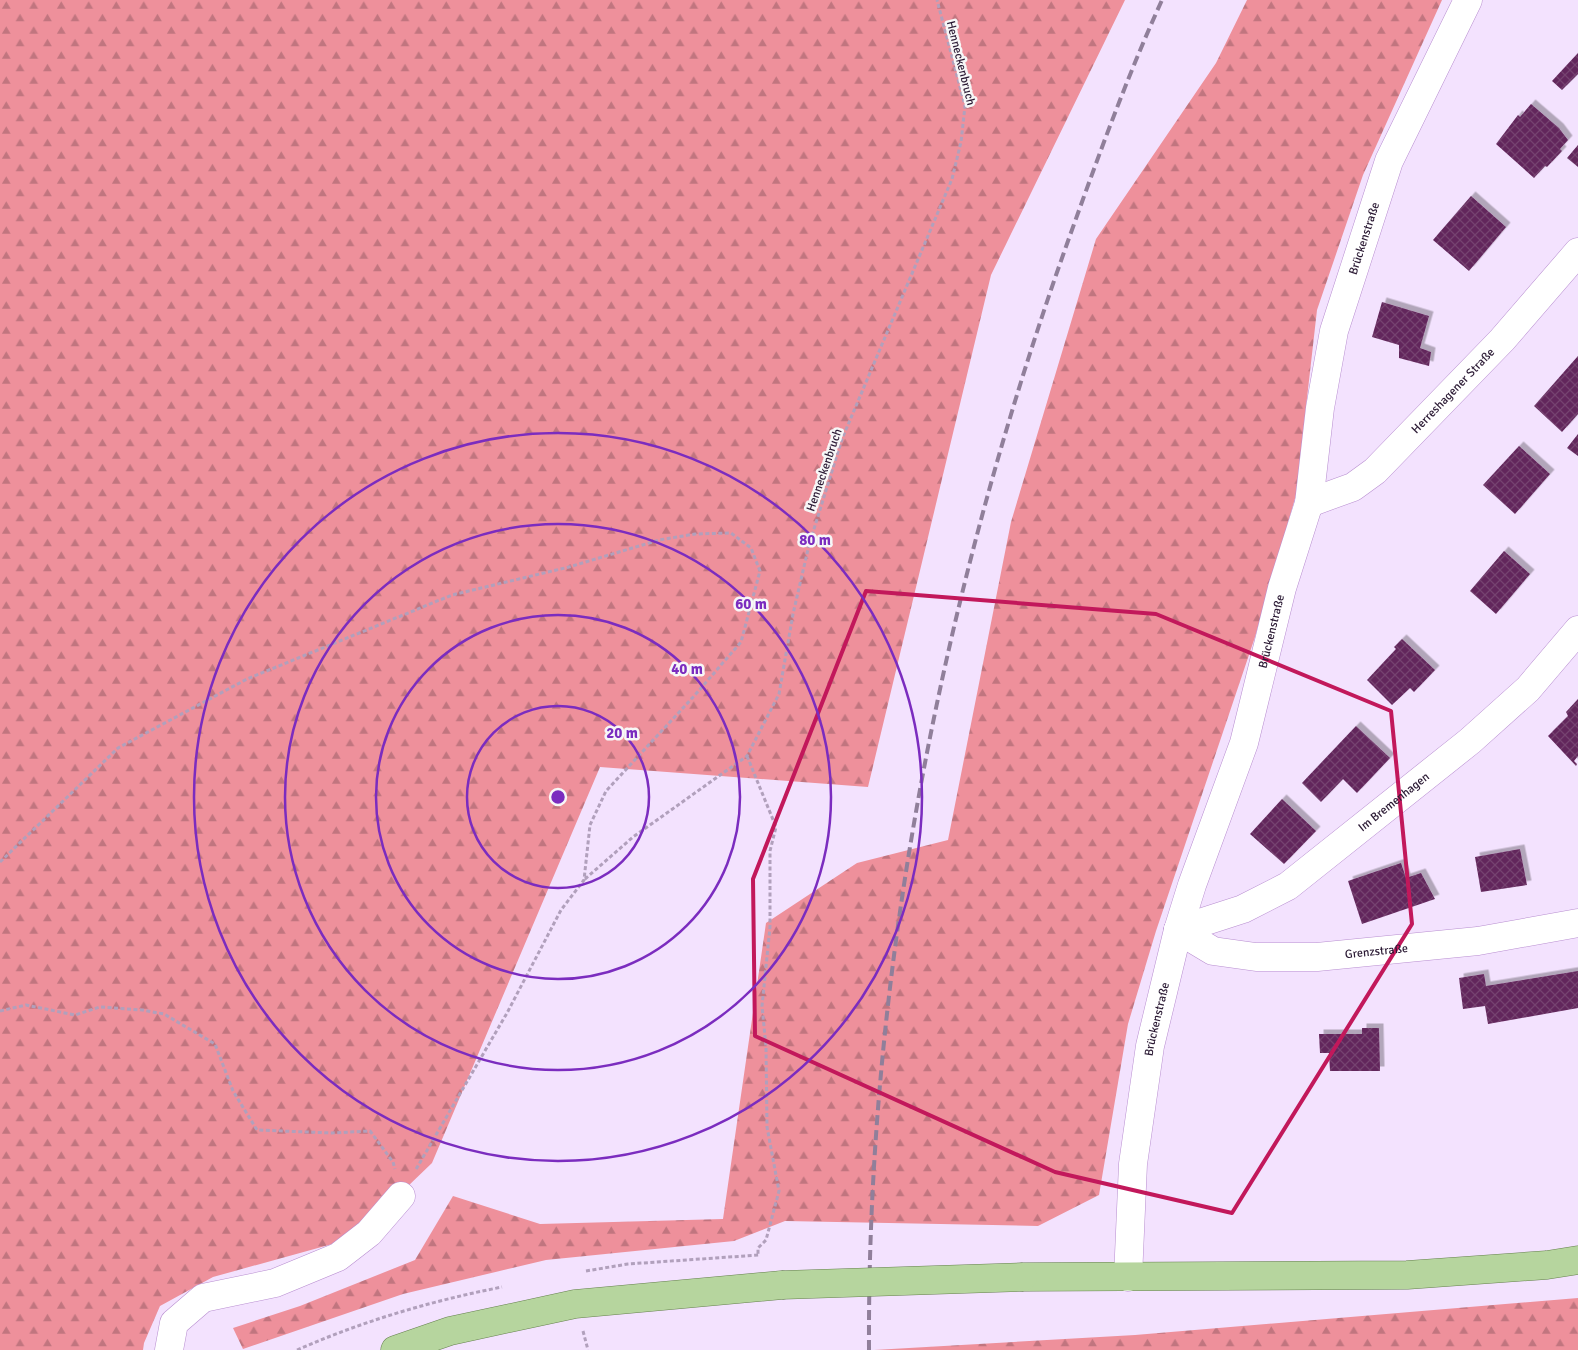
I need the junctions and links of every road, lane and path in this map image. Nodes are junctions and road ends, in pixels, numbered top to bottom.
1 (937, 0) edge
2 (1468, 0) edge
3 (1578, 252) edge
4 (1309, 503) junction
5 (1578, 630) edge
6 (747, 756) junction
7 (0, 862) edge
8 (584, 880) junction
9 (1578, 923) edge
10 (1178, 930) junction
11 (0, 1011) edge
12 (401, 1196) junction
13 (758, 1255) dead end
14 (1578, 1260) edge
15 (1128, 1277) junction
16 (169, 1350) edge
17 (395, 1350) edge

1 - 6 path, Henneckenbruch
2 - 4 street, Brückenstraße
3 - 4 street, Herreshagener Straße
4 - 10 street, Brückenstraße
5 - 10 street, Im Bremenhagen
6 - 8 path, Henneckenbruch
6 - 13 path
7 - 8 path
8 - 12 path, Henneckenbruch
9 - 10 street, Grenzstraße
10 - 15 street, Brückenstraße
11 - 12 path
12 - 16 street
14 - 15 main road
15 - 17 main road, bridge

